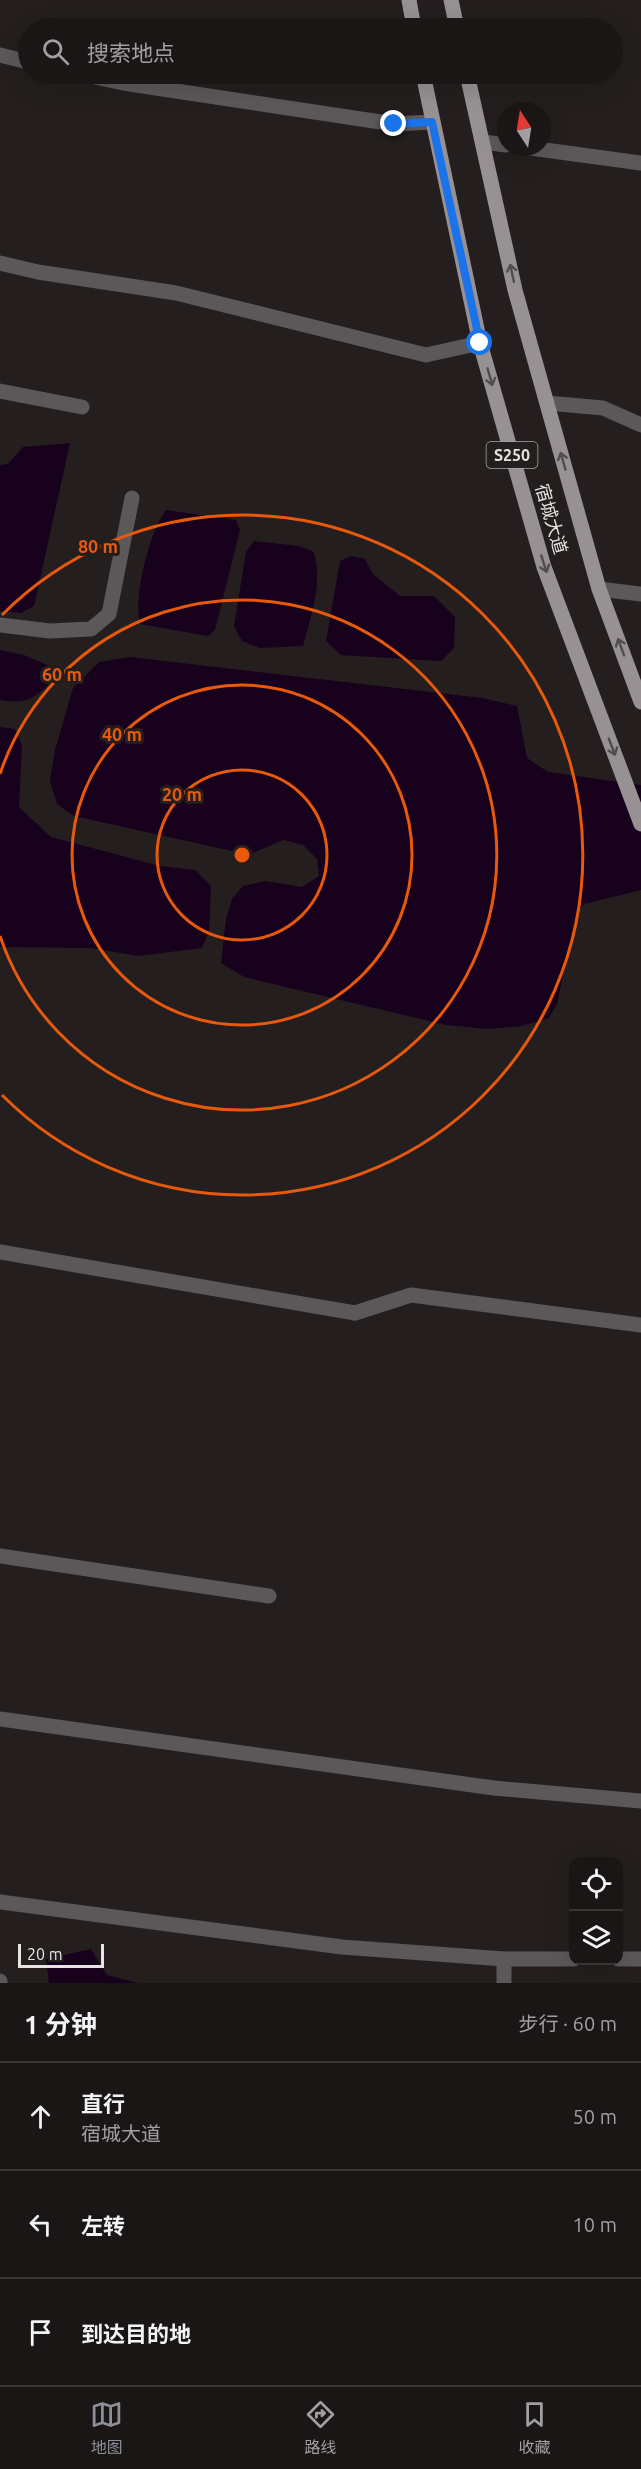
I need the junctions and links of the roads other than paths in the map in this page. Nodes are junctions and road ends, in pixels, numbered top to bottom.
1 (409, 0) edge
2 (451, 0) edge
3 (412, 18) edge
4 (455, 18) edge
5 (0, 56) edge
6 (18, 60) edge
7 (130, 84) edge
8 (425, 84) edge
9 (469, 84) edge
10 (432, 122) junction
11 (483, 142) junction
12 (497, 144) edge
13 (551, 151) edge
14 (641, 163) edge
15 (0, 263) edge
16 (480, 343) junction
17 (0, 391) edge
18 (547, 403) junction
19 (82, 407) dead end
20 (641, 425) edge
21 (132, 498) dead end
22 (599, 589) junction
23 (641, 594) edge
24 (0, 625) edge
25 (641, 702) edge
26 (641, 824) edge
27 (0, 1251) edge
28 (641, 1325) edge
29 (0, 1556) edge
30 (269, 1596) dead end
31 (0, 1719) edge
32 (641, 1801) edge
33 (0, 1902) edge
34 (504, 1959) junction
35 (569, 1959) edge
36 (623, 1959) edge
37 (641, 1959) edge
38 (504, 1983) edge

1 - 3 main road
2 - 4 main road
5 - 6 street
7 - 10 street
8 - 10 main road, 宿城大道 / S250
9 - 11 main road, 宿城大道 / S250
10 - 16 main road, 宿城大道 / S250
11 - 12 street
18 -> 11 main road, 宿城大道 / S250
13 - 14 street
15 - 16 street
16 -> 26 main road, 宿城大道 / S250
17 - 19 street
18 - 20 street
22 -> 18 main road, 宿城大道 / S250
21 - 24 street
22 - 23 street
25 -> 22 main road, 宿城大道 / S250
27 - 28 street
29 - 30 street
31 - 32 street
33 - 34 street
34 - 35 street
34 - 38 street
36 - 37 street

